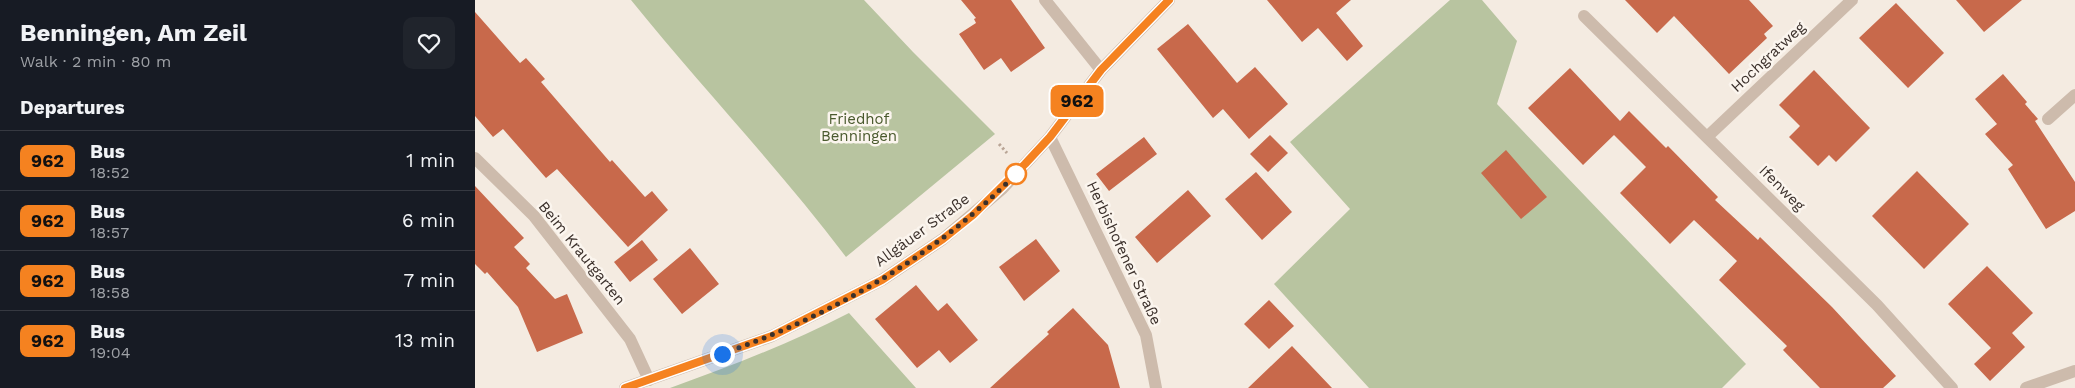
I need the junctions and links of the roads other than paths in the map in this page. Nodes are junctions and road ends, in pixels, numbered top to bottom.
1 (1045, 0) edge
2 (1169, 0) edge
3 (1851, 0) edge
4 (1584, 16) dead end
5 (1101, 70) junction
6 (2075, 96) edge
7 (2048, 119) dead end
8 (1050, 137) junction
9 (1707, 137) junction
10 (475, 158) edge
11 (2075, 371) edge
12 (649, 380) junction
13 (625, 388) edge
14 (1156, 388) edge
15 (1952, 388) edge
16 (2027, 388) edge

1 - 5 street
2 - 5 street, Allgäuer Straße
3 - 9 street, Hochgratweg
4 - 9 street, Ifenweg
5 - 8 street, Allgäuer Straße
6 - 7 street
8 - 12 street, Allgäuer Straße
8 - 14 street, Herbishofener Straße
9 - 15 street, Ifenweg
10 - 12 street, Beim Krautgarten
11 - 16 street
12 - 13 street, Allgäuer Straße

